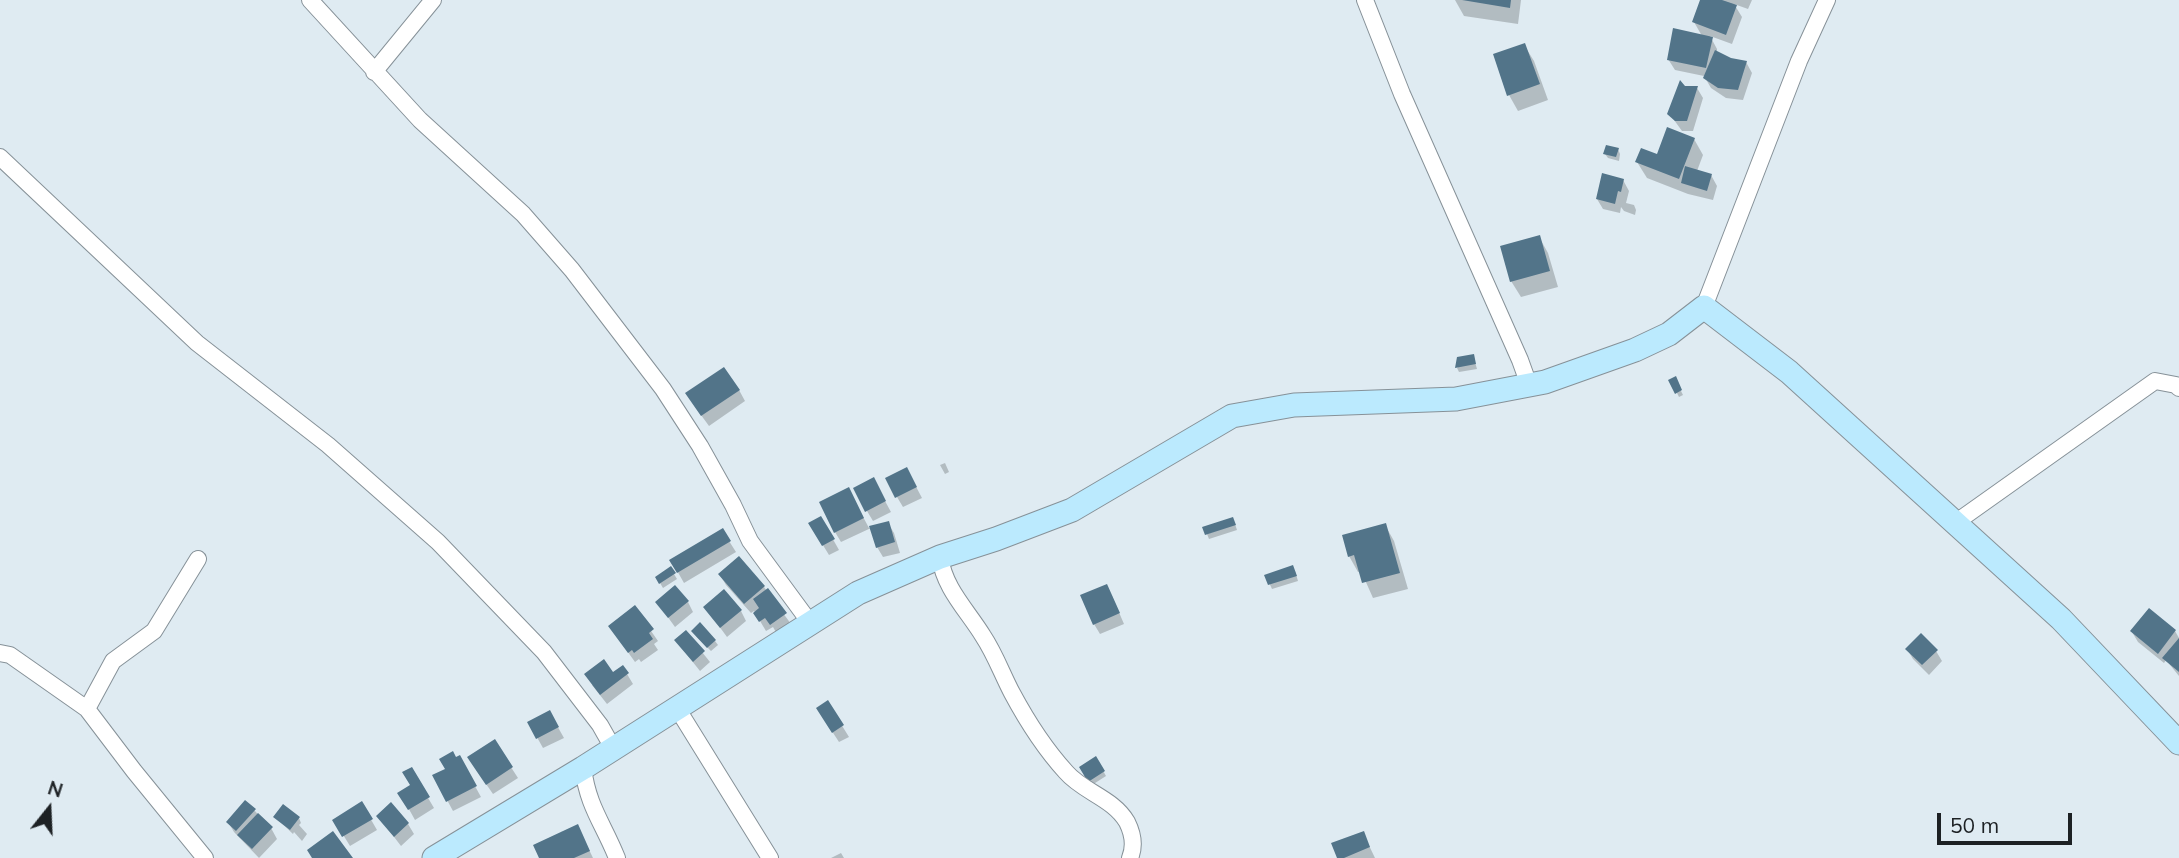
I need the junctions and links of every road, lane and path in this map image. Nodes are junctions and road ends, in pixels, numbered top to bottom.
1 (310, 0) edge
2 (433, 0) edge
3 (1365, 0) edge
4 (1827, 0) edge
5 (374, 72) junction
6 (0, 157) edge
7 (1704, 307) junction
8 (1529, 385) junction
9 (2179, 388) edge
10 (1955, 523) junction
11 (940, 557) junction
12 (198, 559) dead end
13 (811, 624) junction
14 (0, 653) edge
15 (677, 708) junction
16 (87, 709) junction
17 (2179, 743) edge
18 (613, 748) junction
19 (583, 768) junction
20 (205, 858) edge
21 (434, 858) edge
22 (617, 858) edge
23 (770, 858) edge
24 (1130, 858) edge

1 - 5 street
2 - 5 street
3 - 8 street
4 - 7 street
5 - 13 street
6 - 18 street
7 - 8 main road
7 - 10 main road
8 - 11 main road
9 - 10 street
10 - 17 main road
11 - 13 main road
11 - 24 street
12 - 16 street
13 - 15 main road
14 - 16 street
15 - 18 main road
15 - 23 street
16 - 20 street
18 - 19 main road
19 - 21 main road
19 - 22 street

